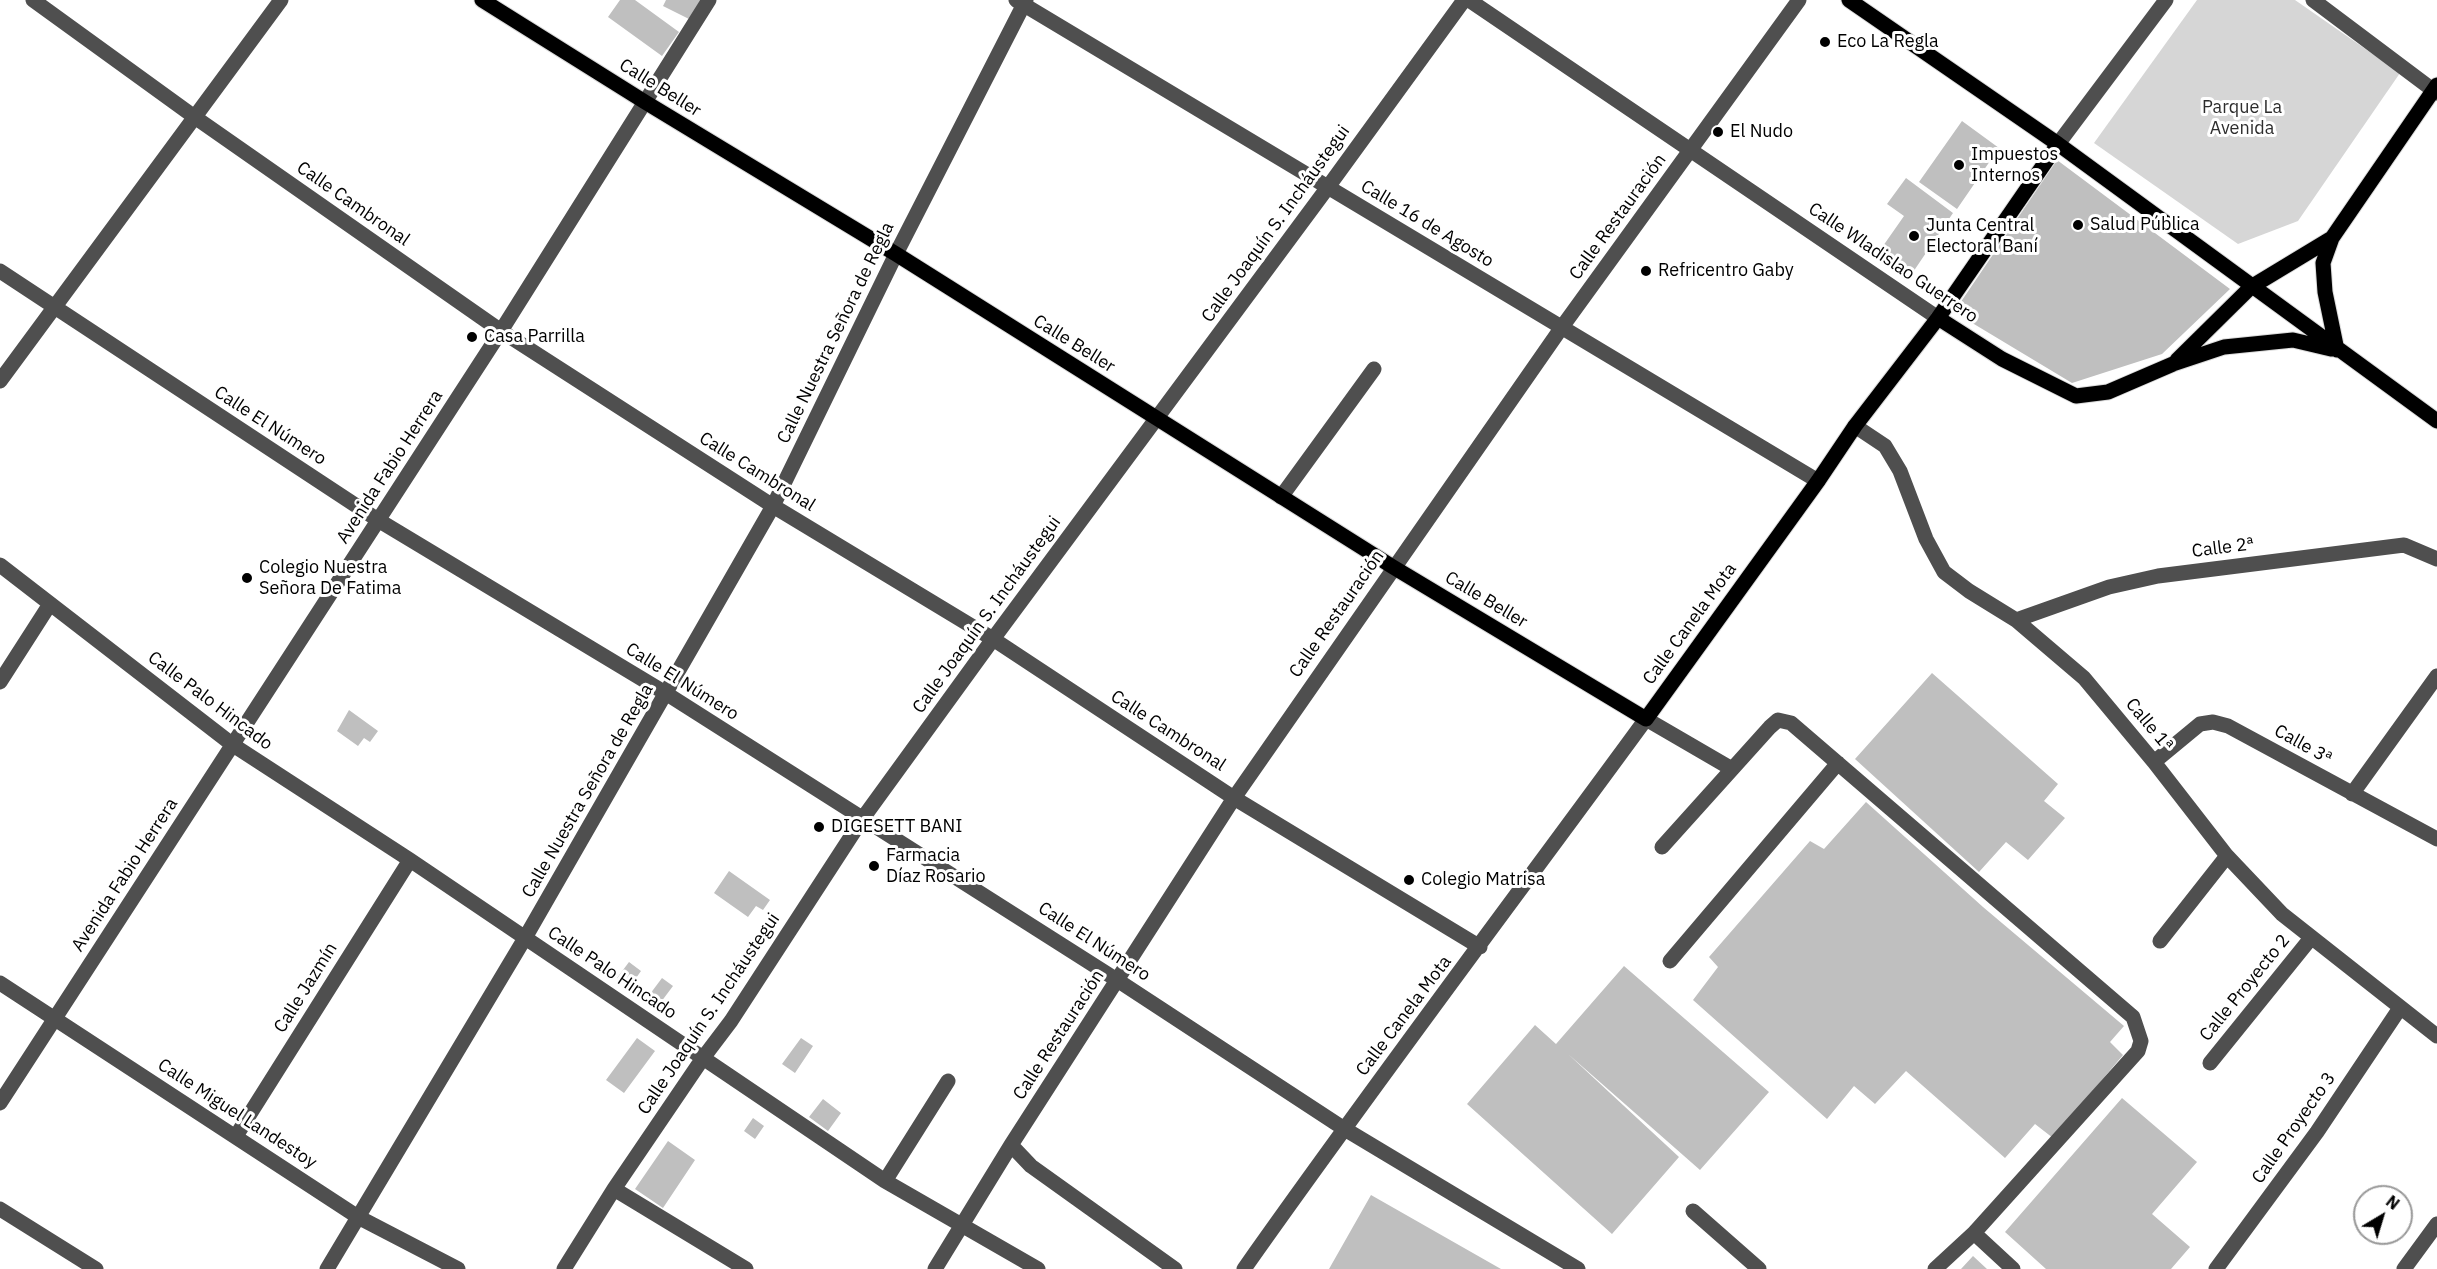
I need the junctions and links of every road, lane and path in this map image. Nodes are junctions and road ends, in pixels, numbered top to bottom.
1 (33, 0) edge
2 (281, 0) edge
3 (482, 0) edge
4 (708, 0) edge
5 (1464, 0) edge
6 (1469, 0) edge
7 (1799, 0) edge
8 (1849, 0) edge
9 (2166, 0) edge
10 (2313, 0) edge
11 (1021, 1) edge
12 (2436, 89) edge
13 (645, 102) junction
14 (196, 118) junction
15 (2058, 144) junction
16 (1690, 151) junction
17 (1328, 187) junction
18 (2332, 238) junction
19 (896, 254) junction
20 (0, 270) edge
21 (2251, 287) junction
22 (54, 307) junction
23 (1938, 318) junction
24 (1562, 327) junction
25 (501, 331) junction
26 (2337, 350) junction
27 (2173, 364) junction
28 (1374, 369) dead end
29 (0, 381) edge
30 (1155, 419) junction
31 (2437, 421) edge
32 (1855, 426) junction
33 (1818, 481) junction
34 (1281, 497) junction
35 (773, 506) junction
36 (378, 520) junction
37 (2437, 559) edge
38 (0, 565) edge
39 (1393, 567) junction
40 (50, 604) junction
41 (2016, 620) junction
42 (993, 639) junction
43 (2437, 676) edge
44 (0, 682) edge
45 (667, 694) junction
46 (1646, 719) junction
47 (233, 745) junction
48 (2154, 762) junction
49 (1838, 763) junction
50 (1732, 769) junction
51 (2352, 794) junction
52 (1234, 798) junction
53 (863, 818) junction
54 (2437, 839) edge
55 (1662, 847) dead end
56 (2227, 856) junction
57 (410, 860) junction
58 (525, 938) junction
59 (2311, 938) junction
60 (2160, 941) dead end
61 (1480, 947) junction
62 (1670, 961) dead end
63 (1117, 980) junction
64 (0, 983) edge
65 (2400, 1008) junction
66 (55, 1017) junction
67 (2437, 1036) edge
68 (703, 1058) junction
69 (2210, 1063) dead end
70 (948, 1081) dead end
71 (0, 1103) edge
72 (1344, 1128) junction
73 (236, 1136) junction
74 (1011, 1145) junction
75 (885, 1181) junction
76 (614, 1189) junction
77 (0, 1209) edge
78 (1693, 1211) dead end
79 (358, 1217) junction
80 (2437, 1224) edge
81 (962, 1226) junction
82 (1974, 1233) junction
83 (96, 1269) edge
84 (327, 1269) edge
85 (458, 1269) edge
86 (564, 1269) edge
87 (746, 1269) edge
88 (935, 1269) edge
89 (1038, 1269) edge
90 (1175, 1269) edge
91 (1244, 1269) edge
92 (1578, 1269) edge
93 (1759, 1269) edge
94 (1935, 1269) edge
95 (2013, 1269) edge
96 (2216, 1269) edge
97 (2404, 1269) edge

1 - 14 street, Calle Cambronal
2 - 14 street
3 - 13 main road, Calle Beller
4 - 13 street, Avenida Fabio Herrera
5 - 17 street, Calle Joaquín S. Incháustegui
6 - 16 street, Calle Wladislao Guerrero
7 - 16 street, Calle Restauración
8 - 15 main road
9 - 15 street, Calle Canela Mota
10 - 12 street
11 - 17 street, Calle 16 de Agosto
11 - 19 street, Calle Nuestra Señora de Regla
12 - 18 main road
13 - 19 main road, Calle Beller
13 - 25 street, Avenida Fabio Herrera
14 - 22 street
14 - 25 street, Calle Cambronal
15 - 21 main road
15 - 23 main road, Calle Canela Mota
16 - 23 street, Calle Wladislao Guerrero
16 - 24 street, Calle Restauración
17 - 24 street, Calle 16 de Agosto
17 - 30 street, Calle Joaquín S. Incháustegui
18 - 21 main road
18 - 26 main road
19 - 30 main road, Calle Beller
19 - 35 street, Calle Nuestra Señora de Regla
20 - 22 street, Calle El Número
21 - 26 main road
21 - 27 main road
22 - 29 street
22 - 36 street, Calle El Número
23 - 27 main road, Calle Wladislao Guerrero
23 - 32 main road, Calle Canela Mota
24 - 33 street, Calle 16 de Agosto
24 - 39 street, Calle Restauración
25 - 35 street, Calle Cambronal
25 - 36 street, Avenida Fabio Herrera
26 - 27 main road, Calle Wladislao Guerrero
26 - 31 main road
28 - 34 street
30 - 34 main road, Calle Beller
30 - 42 street, Calle Joaquín S. Incháustegui
32 - 33 main road, Calle Canela Mota
32 - 41 street, Calle 1ª
33 - 46 main road, Calle Canela Mota
34 - 39 main road, Calle Beller
35 - 42 street, Calle Cambronal
35 - 45 street, Calle Nuestra Señora de Regla
36 - 45 street, Calle El Número
36 - 47 street, Avenida Fabio Herrera
37 - 41 street, Calle 2ª
38 - 40 street, Calle Palo Hincado
39 - 46 main road, Calle Beller
39 - 52 street, Calle Restauración
40 - 44 street
40 - 47 street, Calle Palo Hincado
41 - 48 street, Calle 1ª
42 - 52 street, Calle Cambronal
42 - 53 street, Calle Joaquín S. Incháustegui
43 - 51 street
45 - 53 street, Calle El Número
45 - 58 street, Calle Nuestra Señora de Regla
46 - 50 street
46 - 61 street, Calle Canela Mota
47 - 57 street, Calle Palo Hincado
47 - 66 street, Avenida Fabio Herrera
48 - 51 street, Calle 3ª
48 - 56 street, Calle 1ª
49 - 50 street
49 - 62 street
49 - 82 street
50 - 55 street
51 - 54 street, Calle 3ª
52 - 61 street, Calle Cambronal
52 - 63 street, Calle Restauración
53 - 63 street, Calle El Número
53 - 68 street, Calle Joaquín S. Incháustegui
56 - 59 street, Calle 1ª
56 - 60 street
57 - 58 street, Calle Palo Hincado
57 - 73 street, Calle Jazmín
58 - 68 street, Calle Palo Hincado
58 - 79 street, Calle Nuestra Señora de Regla
59 - 65 street, Calle 1ª
59 - 69 street, Calle Proyecto 2
61 - 72 street, Calle Canela Mota
63 - 72 street, Calle El Número
63 - 74 street, Calle Restauración
64 - 66 street, Calle Miguel Landestoy
65 - 67 street, Calle 1ª
65 - 96 street, Calle Proyecto 3
66 - 71 street, Avenida Fabio Herrera
66 - 73 street, Calle Miguel Landestoy
68 - 75 street, Calle Palo Hincado
68 - 76 street, Calle Joaquín S. Incháustegui
70 - 75 street
72 - 91 street, Calle Canela Mota
72 - 92 street, Calle El Número
73 - 79 street, Calle Miguel Landestoy
74 - 81 street, Calle Restauración
74 - 90 street
75 - 81 street, Calle Palo Hincado
76 - 86 street, Calle Joaquín S. Incháustegui
76 - 87 street
77 - 83 street
78 - 93 street
79 - 84 street, Calle Nuestra Señora de Regla
79 - 85 street, Calle Miguel Landestoy
80 - 97 street
81 - 88 street, Calle Restauración
81 - 89 street, Calle Palo Hincado
82 - 94 street
82 - 95 street

